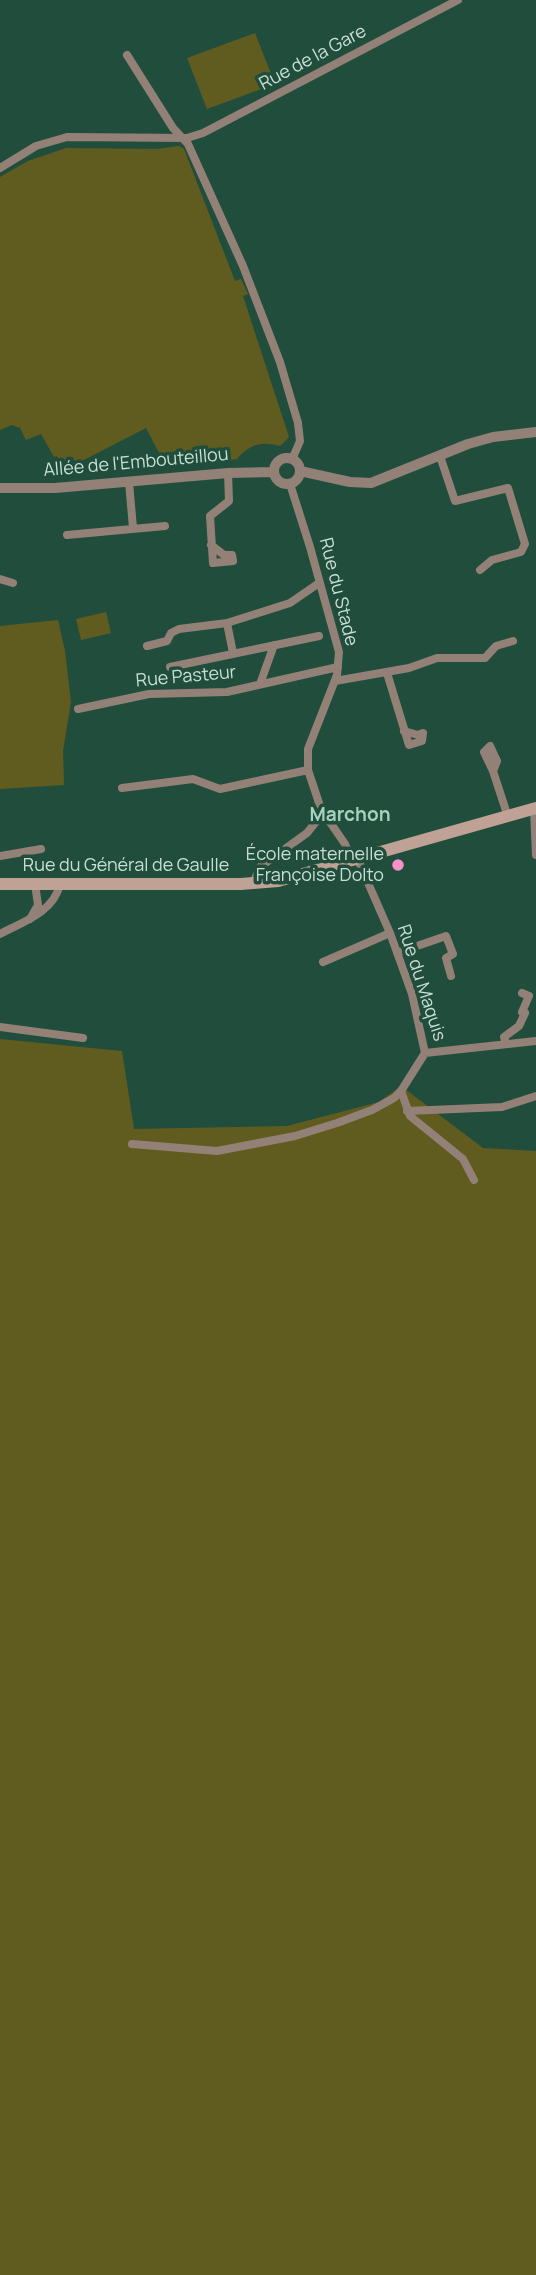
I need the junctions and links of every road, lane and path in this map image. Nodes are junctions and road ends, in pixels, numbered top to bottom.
1 (457, 0) edge
2 (127, 55) dead end
3 (181, 137) junction
4 (0, 168) edge
5 (536, 432) edge
6 (440, 456) junction
7 (289, 459) junction
8 (300, 471) junction
9 (274, 472) junction
10 (228, 473) junction
11 (130, 482) junction
12 (290, 484) junction
13 (0, 488) edge
14 (165, 526) dead end
15 (133, 528) junction
16 (67, 535) dead end
17 (211, 545) dead end
18 (480, 570) dead end
19 (0, 579) edge
20 (13, 583) dead end
21 (319, 583) junction
22 (227, 623) junction
23 (319, 636) dead end
24 (513, 641) dead end
25 (274, 645) junction
26 (147, 646) dead end
27 (233, 653) junction
28 (170, 667) dead end
29 (338, 667) junction
30 (387, 673) junction
31 (335, 681) junction
32 (260, 684) junction
33 (78, 709) dead end
34 (404, 731) dead end
35 (308, 770) junction
36 (494, 771) dead end
37 (122, 788) dead end
38 (535, 808) edge
39 (324, 812) junction
40 (508, 817) junction
41 (41, 849) dead end
42 (536, 855) edge
43 (0, 856) edge
44 (355, 861) junction
45 (253, 883) junction
46 (0, 884) edge
47 (35, 884) junction
48 (60, 884) junction
49 (30, 919) junction
50 (390, 933) junction
51 (0, 934) edge
52 (397, 953) junction
53 (323, 962) dead end
54 (451, 976) dead end
55 (522, 993) dead end
56 (0, 1027) edge
57 (83, 1038) dead end
58 (536, 1041) edge
59 (506, 1044) junction
60 (425, 1053) junction
61 (401, 1090) junction
62 (536, 1096) edge
63 (407, 1111) junction
64 (132, 1144) dead end
65 (474, 1180) dead end

1 - 3 street, Rue de la Gare
2 - 3 street
3 - 4 street, Rue de la Gare
3 - 7 street
5 - 6 street
6 - 8 street
6 - 18 street
7 - 8 street
7 - 9 street
8 - 12 street
9 - 10 street, Allée de l'Embouteillou
9 - 12 street
10 - 11 street, Allée de l'Embouteillou
10 - 17 street
11 - 13 street, Allée de l'Embouteillou
11 - 15 street
12 - 21 street, Rue du Stade
14 - 15 street
15 - 16 street
19 - 20 street
21 - 22 street
21 - 29 street, Rue du Stade
22 - 26 street
22 - 27 street
23 - 25 street
24 - 30 street
25 - 27 street
25 - 32 street
27 - 28 street
29 - 31 street, Rue du Stade
29 - 32 street, Rue Pasteur
30 - 31 street
30 - 34 street
31 - 35 street, Rue du Stade
32 - 33 street, Rue Pasteur
35 - 37 street
35 - 39 street, Rue du Stade
36 - 40 street
38 - 40 main road, Rue du Général de Gaulle
38 - 42 street
39 - 44 street, Rue du Stade
39 - 45 street
40 - 44 main road, Rue du Général de Gaulle
41 - 43 street
44 - 45 main road, Rue du Général de Gaulle
44 - 50 street, Rue du Maquis
45 - 48 main road, Rue du Général de Gaulle
46 - 47 main road, Rue du Général de Gaulle
47 - 48 main road, Rue du Général de Gaulle
47 - 49 street
48 - 49 street
49 - 51 street
50 - 52 street, Rue du Maquis
50 - 53 street
52 - 54 street
52 - 60 street, Rue du Maquis
55 - 59 street
56 - 57 street
58 - 59 street, Rue du Maquis
59 - 60 street, Rue du Maquis
60 - 61 street
61 - 63 street
61 - 64 street
62 - 63 street
63 - 65 street

